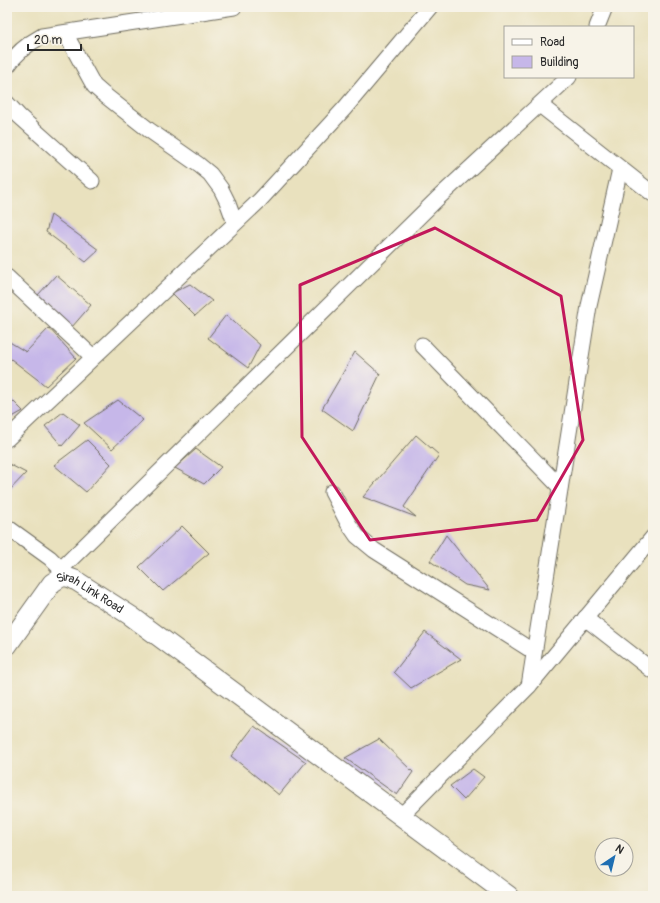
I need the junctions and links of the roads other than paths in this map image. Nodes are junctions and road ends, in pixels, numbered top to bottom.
1 (234, 7) edge
2 (430, 7) edge
3 (605, 7) edge
4 (597, 26) edge
5 (65, 33) junction
6 (7, 67) edge
7 (568, 78) edge
8 (7, 103) edge
9 (540, 105) junction
10 (620, 169) junction
11 (92, 181) dead end
12 (653, 194) edge
13 (235, 223) junction
14 (7, 277) edge
15 (422, 346) dead end
16 (93, 357) junction
17 (7, 439) edge
18 (560, 487) junction
19 (332, 492) dead end
20 (7, 527) edge
21 (653, 537) edge
22 (65, 573) junction
23 (585, 618) junction
24 (7, 646) edge
25 (534, 652) junction
26 (653, 671) edge
27 (529, 686) junction
28 (401, 816) junction
29 (509, 896) edge

1 - 5 street
2 - 13 street
3 - 4 street
5 - 6 street
5 - 13 street
7 - 9 street
8 - 11 street
9 - 10 street
9 - 22 street
10 - 12 street
10 - 18 street
13 - 16 street
14 - 16 street
15 - 18 street
16 - 17 street
18 - 25 street
19 - 25 street
20 - 22 street
21 - 23 street
22 - 24 street, Sirah Link Road
22 - 28 street, Sirah Link Road
23 - 26 street
23 - 27 street
25 - 27 street
27 - 28 street
28 - 29 street, Sirah Link Road

